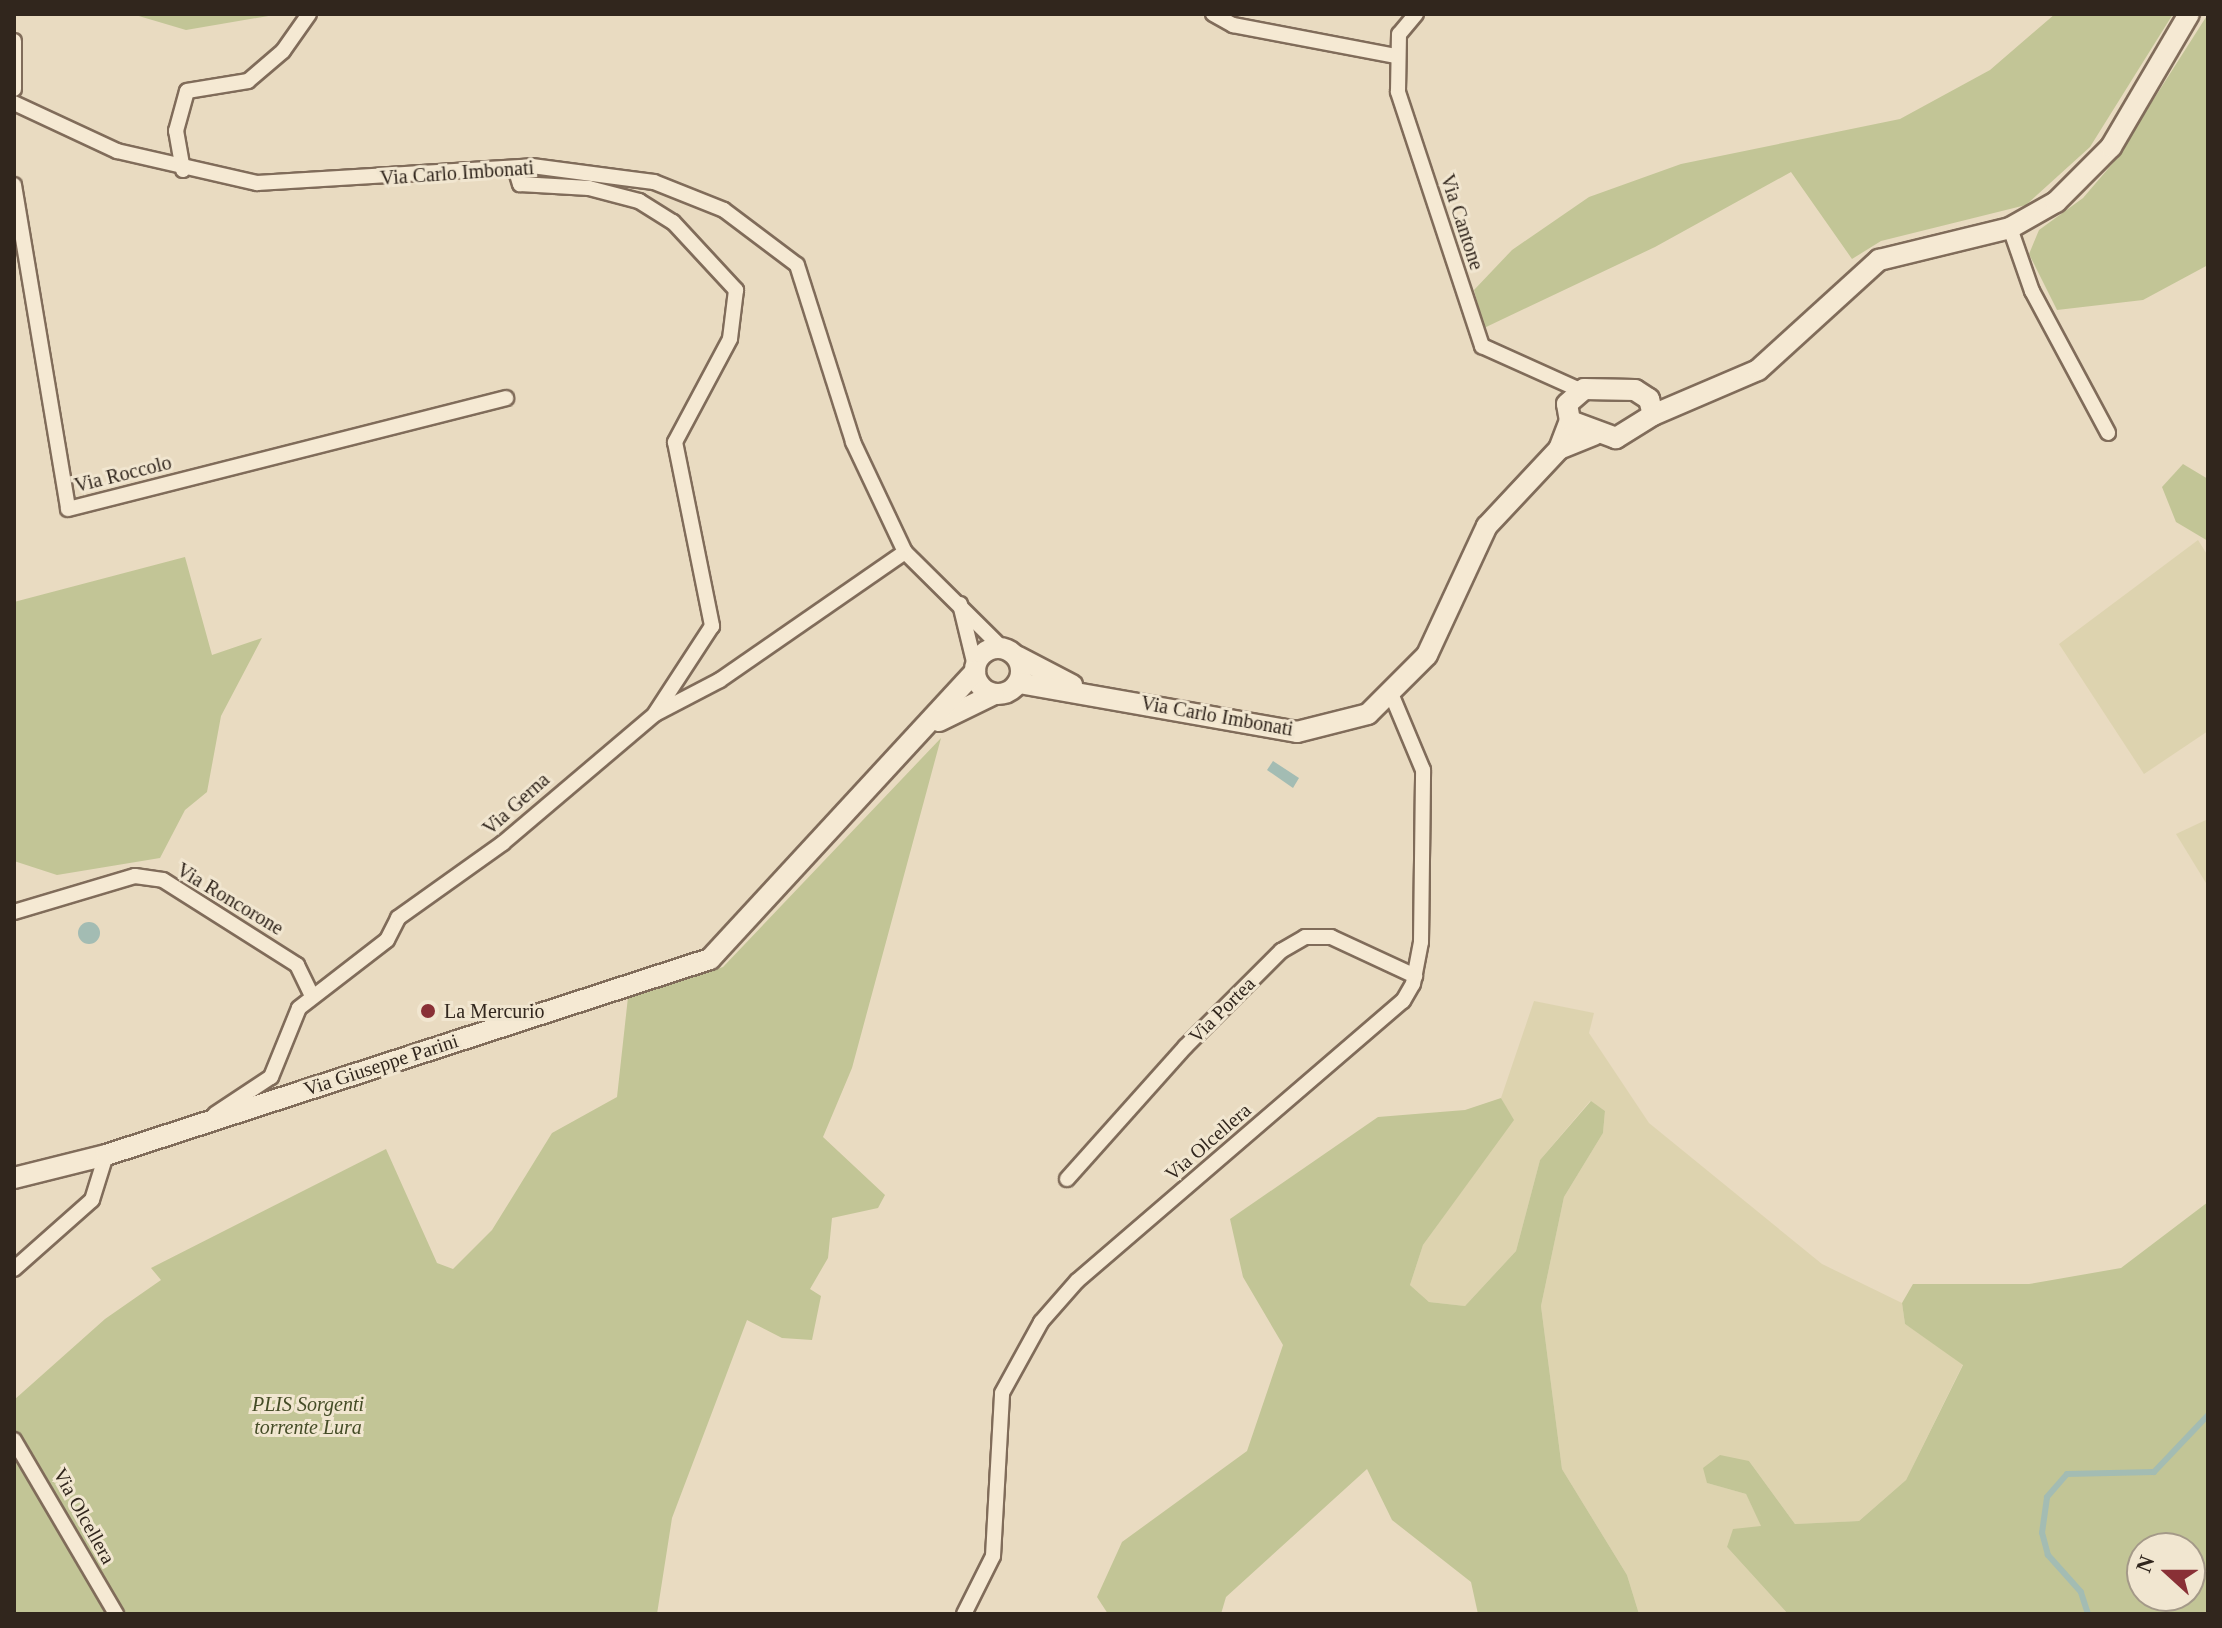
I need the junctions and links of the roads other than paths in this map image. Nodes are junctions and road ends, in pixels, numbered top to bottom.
1 (309, 14) edge
2 (1213, 14) edge
3 (1416, 14) edge
4 (2189, 14) edge
5 (14, 41) edge
6 (1395, 56) junction
7 (14, 89) edge
8 (14, 103) edge
9 (515, 168) junction
10 (183, 170) junction
11 (14, 185) edge
12 (2010, 228) junction
13 (1640, 393) junction
14 (1698, 396) junction
15 (506, 398) dead end
16 (1573, 405) junction
17 (1653, 415) junction
18 (2108, 433) dead end
19 (1594, 435) junction
20 (1559, 449) junction
21 (905, 552) junction
22 (959, 600) junction
23 (1010, 652) junction
24 (975, 669) junction
25 (1019, 683) junction
26 (1083, 691) junction
27 (994, 694) junction
28 (1392, 696) junction
29 (655, 714) junction
30 (936, 722) junction
31 (14, 912) edge
32 (1415, 976) junction
33 (312, 996) junction
34 (202, 1123) junction
35 (106, 1155) junction
36 (14, 1178) edge
37 (1067, 1179) dead end
38 (14, 1269) edge
39 (14, 1440) edge
40 (116, 1614) edge
41 (964, 1614) edge

1 - 10 street
2 - 6 street
3 - 6 street, Via Cantone
4 - 12 street
5 - 7 street
6 - 16 street, Via Cantone
8 - 10 street, Via Carlo Imbonati
9 - 10 street, Via Carlo Imbonati
9 - 21 street, Via Carlo Imbonati
9 - 29 street
11 - 15 street, Via Roccolo
12 - 14 street
12 - 18 street
13 - 14 street
13 - 16 street
13 - 17 street
14 - 17 street
16 - 19 street
16 - 20 street
17 - 19 street
19 - 20 street
20 - 28 street, Via Carlo Imbonati
21 - 22 street, Via Carlo Imbonati
21 - 29 street, Via Gerna
22 - 23 street, Via Carlo Imbonati
22 - 24 street
23 - 24 street, Via Giuseppe Parini
23 - 25 street
23 - 26 street
24 - 27 street
24 - 30 street, Via Giuseppe Parini
25 - 26 street
25 - 27 street, Via Giuseppe Parini
26 - 28 street, Via Carlo Imbonati
27 - 30 street, Via Giuseppe Parini
28 - 32 street
29 - 33 street, Via Gerna
30 - 34 street, Via Giuseppe Parini
31 - 33 street, Via Roncorone
32 - 37 street, Via Portea
32 - 41 street, Via Olcellera
33 - 34 street, Via Gerna
34 - 35 street, Via Giuseppe Parini
35 - 36 street, Via Giuseppe Parini
35 - 38 street
39 - 40 street, Via Olcellera

